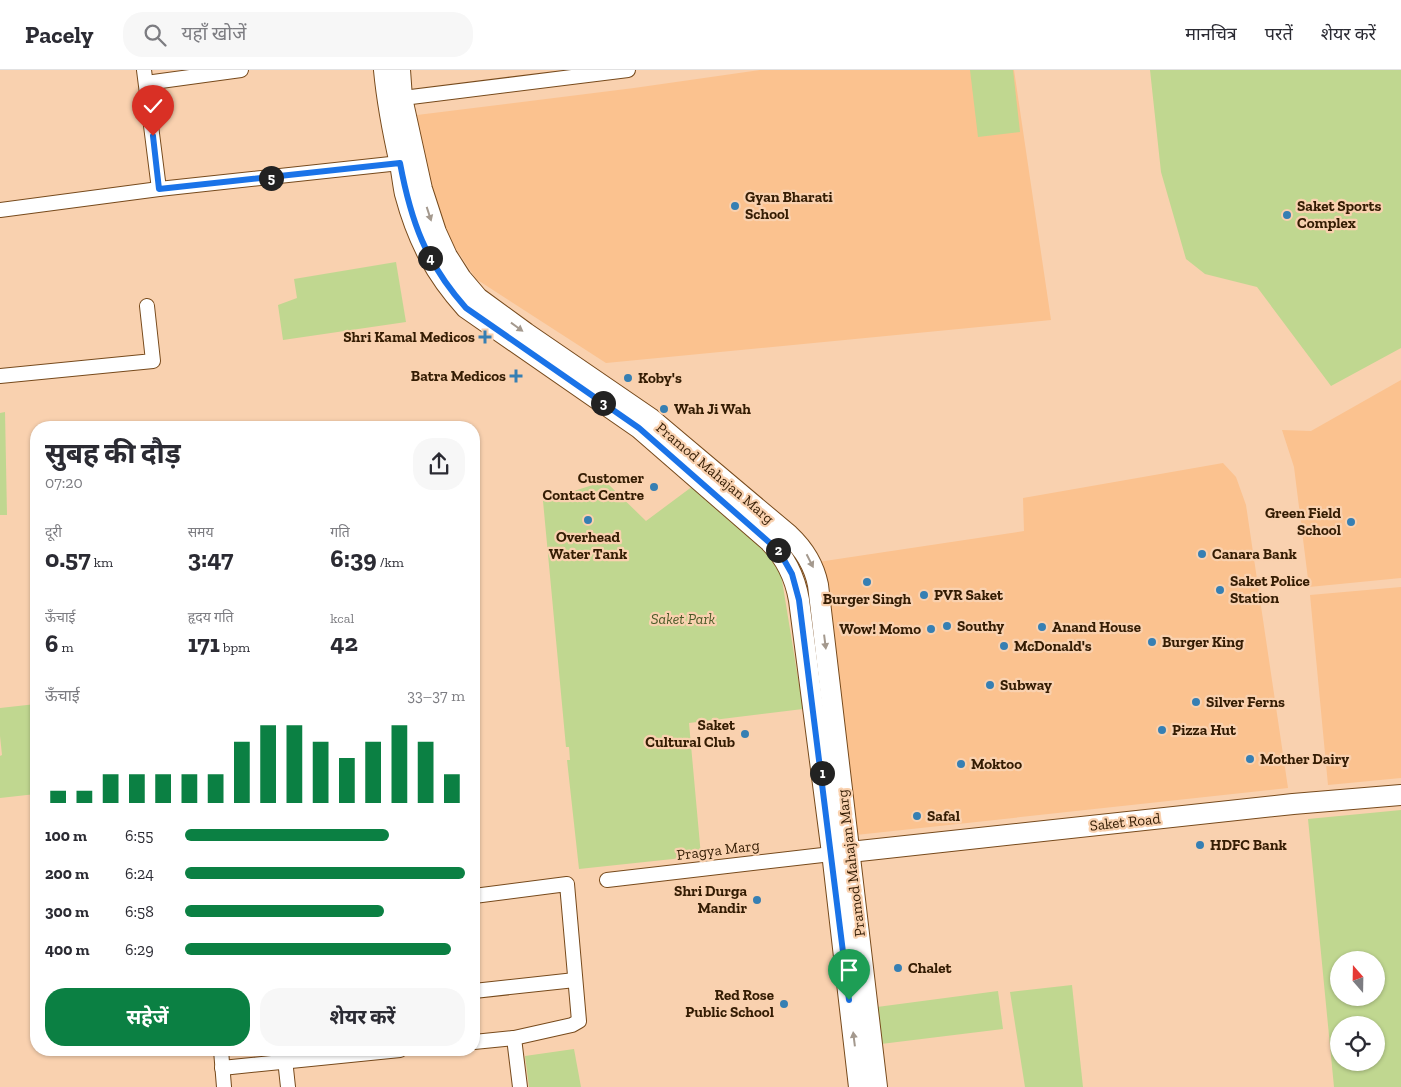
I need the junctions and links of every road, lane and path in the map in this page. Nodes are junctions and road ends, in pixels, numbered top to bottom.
1 (241, 70) edge
2 (384, 70) edge
3 (400, 70) edge
4 (628, 70) edge
5 (189, 74) edge
6 (145, 76) edge
7 (395, 99) junction
8 (408, 162) junction
9 (159, 189) junction
10 (0, 210) edge
11 (147, 306) dead end
12 (0, 376) edge
13 (1401, 795) edge
14 (841, 853) junction
15 (607, 880) dead end
16 (480, 895) edge
17 (575, 980) junction
18 (480, 990) edge
19 (858, 999) junction
20 (514, 1038) junction
21 (480, 1041) edge
22 (221, 1056) edge
23 (285, 1056) edge
24 (222, 1068) junction
25 (224, 1087) edge
26 (288, 1087) edge
27 (520, 1087) edge
28 (860, 1087) edge
29 (877, 1087) edge

1 - 5 street
2 - 7 street, Pramod Mahajan Marg
3 - 7 street, Pramod Mahajan Marg
4 - 7 street
5 - 6 street
6 - 9 street
7 - 8 street, Pramod Mahajan Marg
8 - 9 street
8 - 14 street, Pramod Mahajan Marg
9 - 10 street
11 - 12 street
13 - 14 street, Saket Road
14 - 15 street, Pragya Marg
14 - 19 street, Pramod Mahajan Marg
16 - 17 street
17 - 18 street
17 - 20 street
28 -> 19 street, Pramod Mahajan Marg
19 - 29 street, Pramod Mahajan Marg
20 - 21 street
20 - 27 street
22 - 24 street
23 - 24 street
23 - 26 street
24 - 25 street

